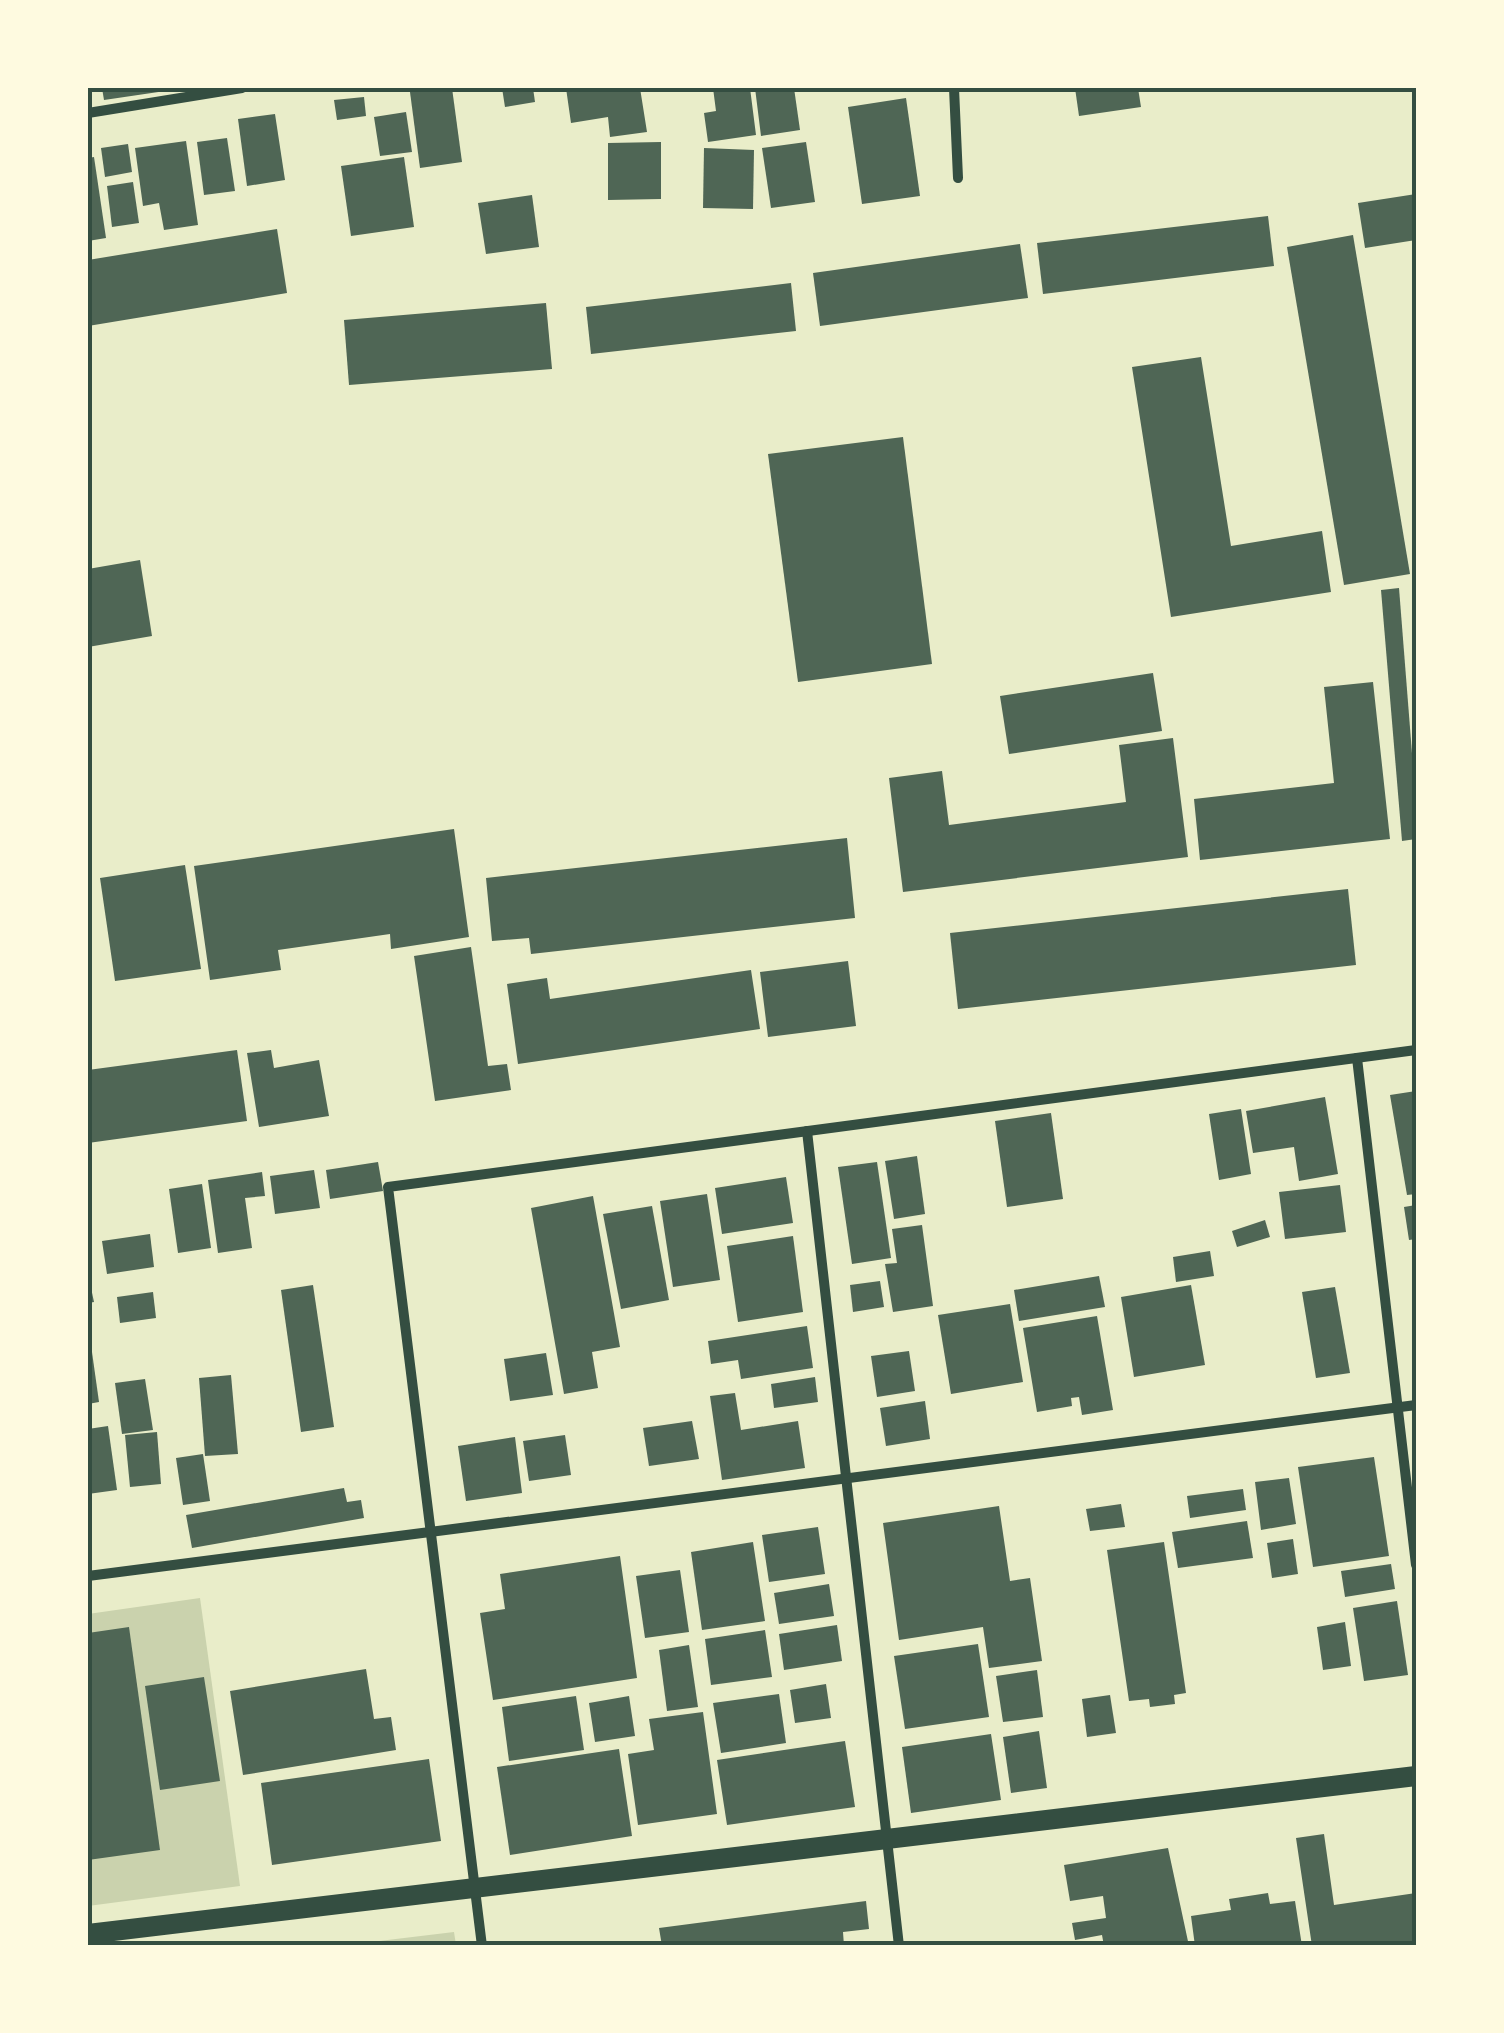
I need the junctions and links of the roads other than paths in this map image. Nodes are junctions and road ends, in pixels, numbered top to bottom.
1 (242, 88) edge
2 (954, 88) edge
3 (88, 113) edge
4 (958, 178) dead end
5 (1416, 1050) edge
6 (1357, 1058) junction
7 (807, 1131) junction
8 (1416, 1405) edge
9 (1397, 1407) junction
10 (846, 1479) junction
11 (430, 1530) junction
12 (1416, 1565) edge
13 (88, 1576) edge
14 (1416, 1776) edge
15 (887, 1839) junction
16 (475, 1888) junction
17 (91, 1938) edge
18 (482, 1946) edge
19 (899, 1946) edge

1 - 3 street
2 - 4 street
5 - 6 street
6 - 7 street
6 - 9 street
7 - 10 street
7 - 11 street
8 - 9 street
9 - 10 street
9 - 12 street
10 - 11 street
10 - 15 street
11 - 13 street
11 - 16 street
14 - 15 main road
15 - 16 main road
15 - 19 street
16 - 17 main road
16 - 18 street

